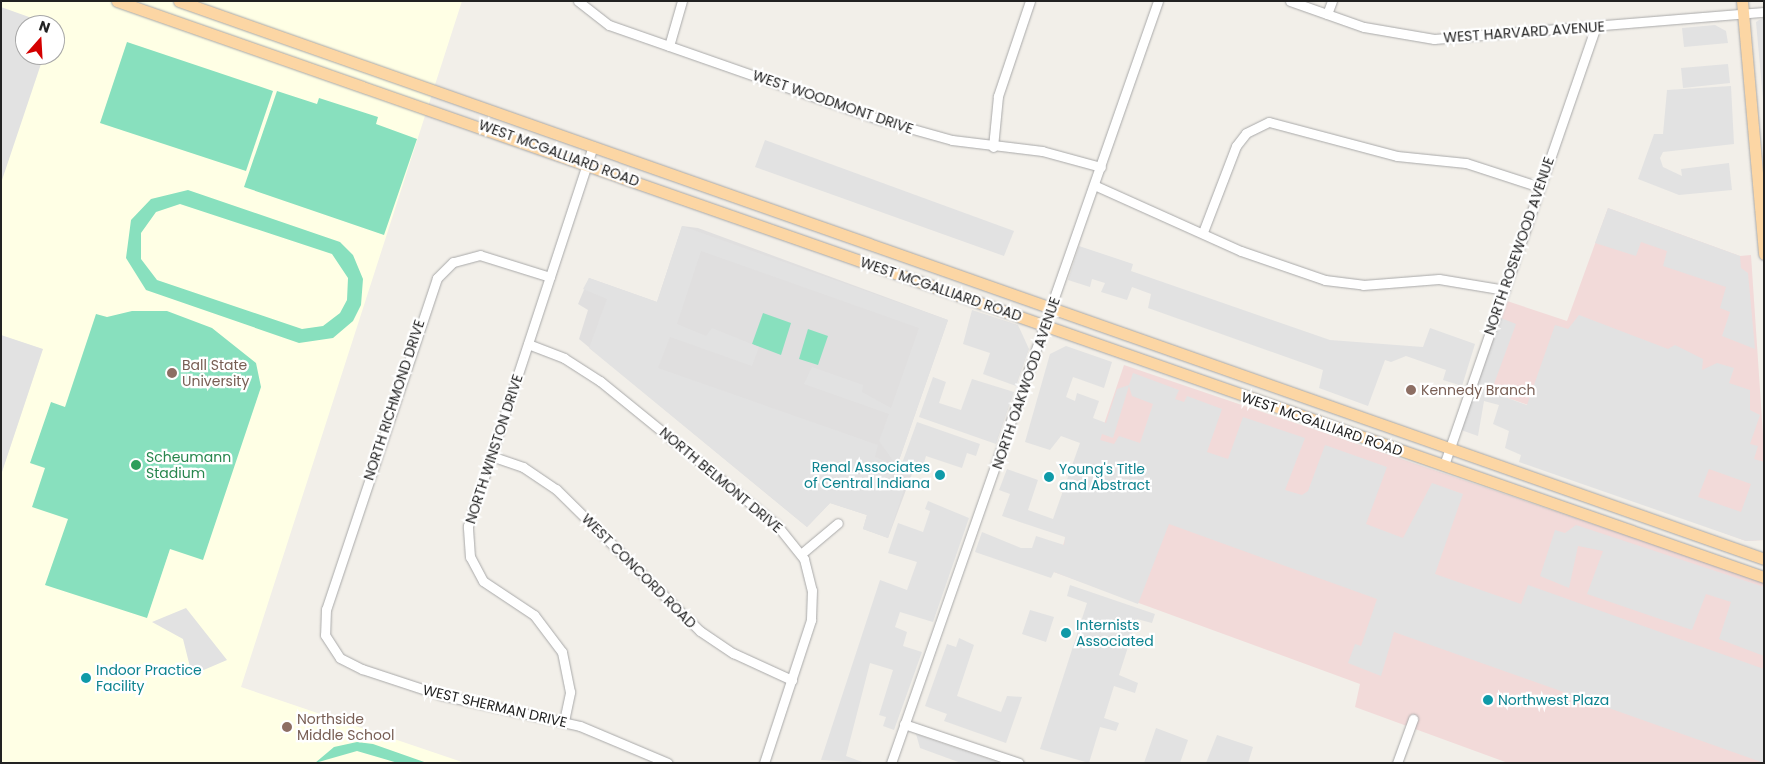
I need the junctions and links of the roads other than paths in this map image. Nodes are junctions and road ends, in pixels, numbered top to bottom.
1 (117, 1) edge
2 (179, 1) edge
3 (578, 1) edge
4 (682, 1) edge
5 (1030, 1) edge
6 (1158, 1) edge
7 (1290, 1) edge
8 (1332, 1) edge
9 (1743, 7) edge
10 (1764, 12) edge
11 (1327, 14) junction
12 (1596, 27) junction
13 (669, 46) junction
14 (593, 146) junction
15 (993, 146) junction
16 (586, 164) junction
17 (1101, 168) junction
18 (1094, 186) junction
19 (1540, 187) junction
20 (1203, 232) junction
21 (1764, 254) edge
22 (550, 277) junction
23 (1505, 290) junction
24 (1052, 310) junction
25 (1047, 326) junction
26 (528, 344) junction
27 (1448, 449) junction
28 (491, 456) junction
29 (1444, 465) junction
30 (838, 523) dead end
31 (801, 554) junction
32 (1764, 559) edge
33 (1764, 577) edge
34 (328, 642) joint
35 (792, 680) junction
36 (1413, 720) dead end
37 (564, 721) junction
38 (904, 724) junction
39 (668, 763) edge
40 (764, 763) edge
41 (891, 763) edge
42 (1019, 763) edge
43 (1397, 763) edge

1 - 16 main road, WEST MCGALLIARD ROAD
2 - 14 main road, WEST MCGALLIARD ROAD
3 - 13 street, WEST WOODMONT DRIVE
4 - 13 street
5 - 15 street
6 - 17 street, NORTH OAKWOOD AVENUE
7 - 11 street, WEST HARVARD AVENUE
8 - 11 street
9 - 10 street, WEST HARVARD AVENUE
9 - 12 street, WEST HARVARD AVENUE
9 - 21 main road
11 - 12 street, WEST HARVARD AVENUE
12 - 19 street, NORTH ROSEWOOD AVENUE
13 - 15 street, WEST WOODMONT DRIVE
14 - 16 street, NORTH WINSTON DRIVE
14 - 24 main road, WEST MCGALLIARD ROAD
15 - 17 street, WEST WOODMONT DRIVE
16 - 22 street, NORTH WINSTON DRIVE
16 - 25 main road, WEST MCGALLIARD ROAD
17 - 18 street, NORTH OAKWOOD AVENUE
18 - 20 street
18 - 24 street, NORTH OAKWOOD AVENUE
19 - 20 street
19 - 23 street, NORTH ROSEWOOD AVENUE
20 - 23 street
22 - 26 street, NORTH WINSTON DRIVE
22 - 34 street, NORTH RICHMOND DRIVE
23 - 27 street, NORTH ROSEWOOD AVENUE
24 - 25 street, NORTH OAKWOOD AVENUE
24 - 27 main road, WEST MCGALLIARD ROAD
25 - 29 main road, WEST MCGALLIARD ROAD
25 - 38 street, NORTH OAKWOOD AVENUE
26 - 28 street, NORTH WINSTON DRIVE
26 - 31 street, NORTH BELMONT DRIVE
27 - 29 street, NORTH ROSEWOOD AVENUE
27 - 32 main road, WEST MCGALLIARD ROAD
28 - 35 street, WEST CONCORD ROAD
28 - 37 street, NORTH WINSTON DRIVE
29 - 33 main road, WEST MCGALLIARD ROAD
30 - 31 street
31 - 35 street, NORTH BELMONT DRIVE
34 - 37 street, WEST SHERMAN DRIVE
35 - 40 street, NORTH BELMONT DRIVE
36 - 43 street
37 - 39 street, WEST SHERMAN DRIVE
38 - 41 street, NORTH OAKWOOD AVENUE
38 - 42 street

